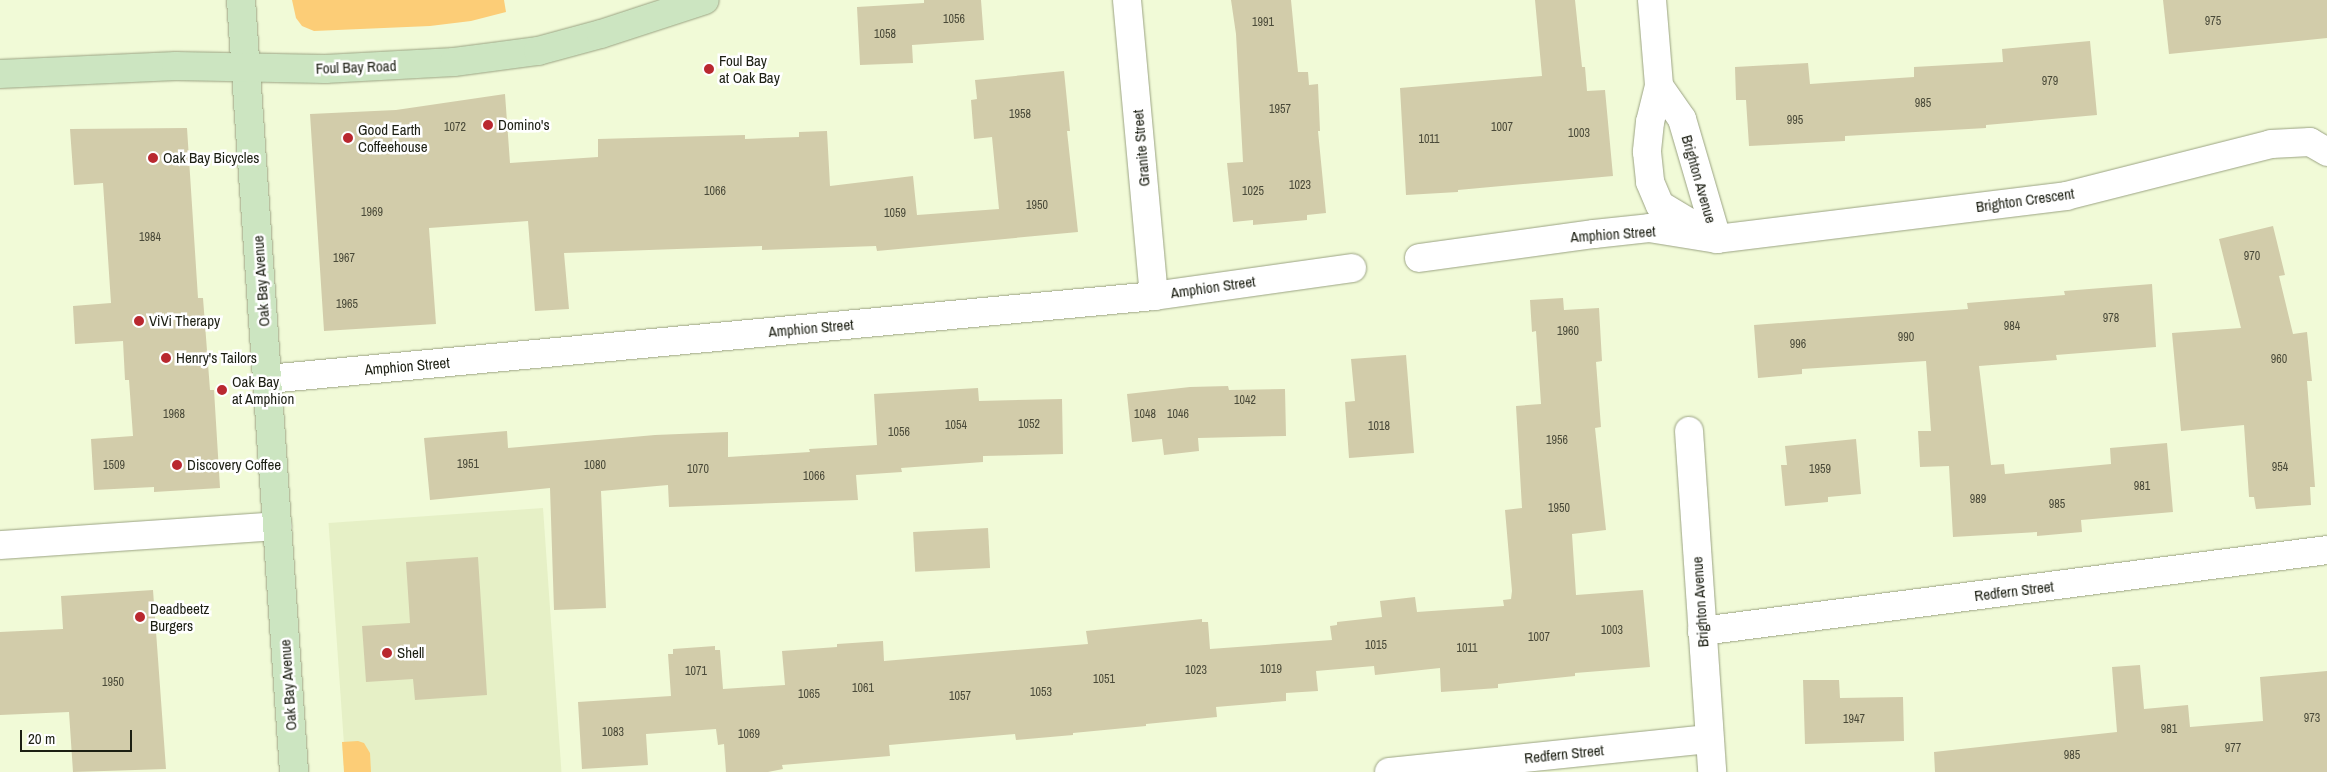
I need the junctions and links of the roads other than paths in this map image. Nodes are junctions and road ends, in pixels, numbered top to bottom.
1 (241, 0) edge
2 (705, 0) edge
3 (1128, 0) edge
4 (1652, 0) edge
5 (246, 67) junction
6 (0, 74) edge
7 (1659, 86) junction
8 (2327, 152) edge
9 (1717, 239) junction
10 (1419, 258) dead end
11 (1352, 268) dead end
12 (1154, 296) junction
13 (268, 379) junction
14 (1688, 431) dead end
15 (277, 526) junction
16 (0, 545) edge
17 (2327, 550) edge
18 (1702, 631) junction
19 (1709, 739) junction
20 (294, 772) edge
21 (1389, 772) edge
22 (1712, 772) edge

1 - 5 main road, Oak Bay Avenue
2 - 5 main road, Foul Bay Road
3 - 12 street, Granite Street
4 - 7 street, Brighton Avenue
5 - 6 main road, Foul Bay Road
5 - 13 main road, Oak Bay Avenue
7 - 9 street, Brighton Avenue
7 - 9 street, Brighton Avenue
8 - 9 street, Brighton Crescent
9 - 10 street, Amphion Street
11 - 12 street, Amphion Street
12 - 13 street, Amphion Street
13 - 15 main road, Oak Bay Avenue
14 - 18 street, Brighton Avenue
15 - 16 street
15 - 20 main road, Oak Bay Avenue
17 - 18 street, Redfern Street
18 - 19 street, Brighton Avenue
19 - 21 street, Redfern Street
19 - 22 street, Brighton Avenue

